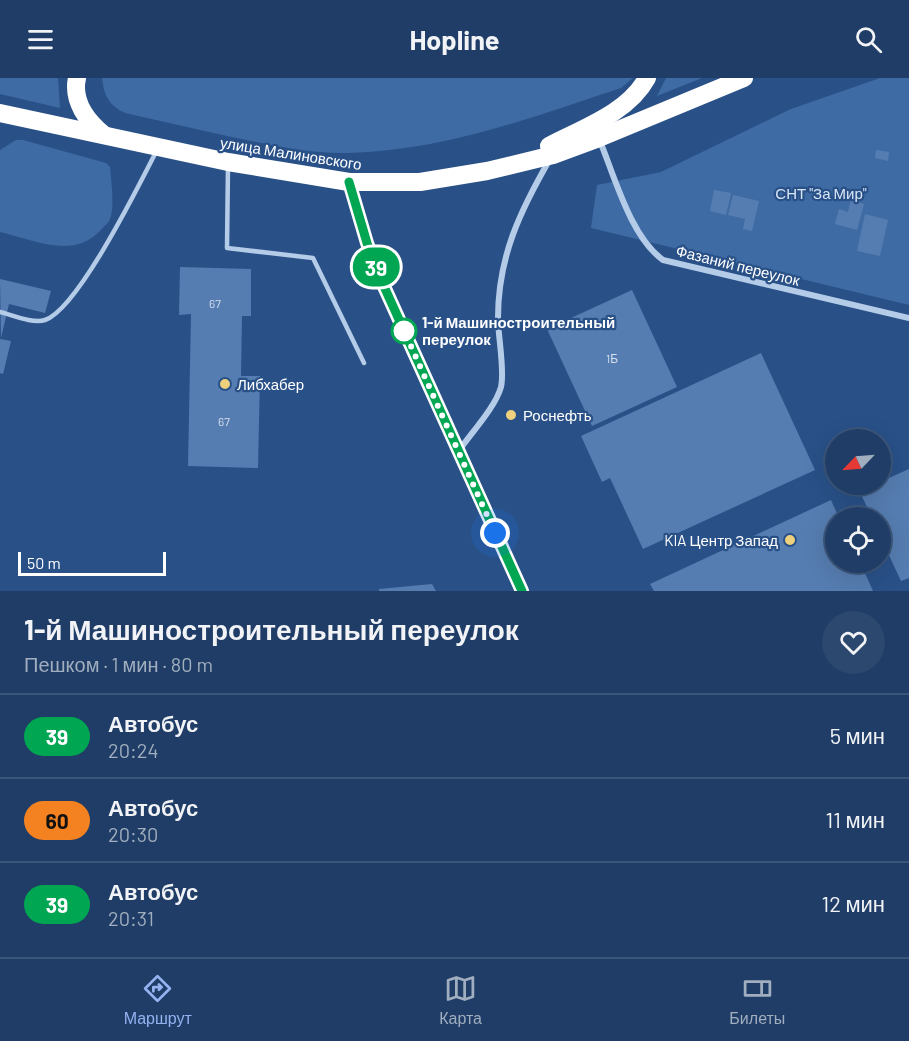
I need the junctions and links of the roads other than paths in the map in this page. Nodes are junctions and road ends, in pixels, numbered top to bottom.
1 (77, 78) edge
2 (647, 78) edge
3 (744, 78) edge
4 (0, 113) edge
5 (105, 137) junction
6 (599, 138) junction
7 (159, 147) junction
8 (553, 155) junction
9 (228, 162) junction
10 (518, 162) junction
11 (349, 182) junction
12 (0, 312) edge
13 (909, 318) edge
14 (364, 363) dead end
15 (458, 452) junction
16 (522, 591) edge

1 - 5 highway
2 - 10 highway
3 - 6 highway, улица Малиновского
4 - 5 highway, улица Малиновского
5 - 7 highway, улица Малиновского
6 - 8 highway, улица Малиновского
6 - 13 street, Фазаний переулок
7 - 9 highway, улица Малиновского
7 - 12 lane
8 - 10 highway, улица Малиновского
8 - 15 street
9 - 11 highway, улица Малиновского
9 - 14 lane
10 - 11 highway, улица Малиновского
11 - 15 street
15 - 16 street

